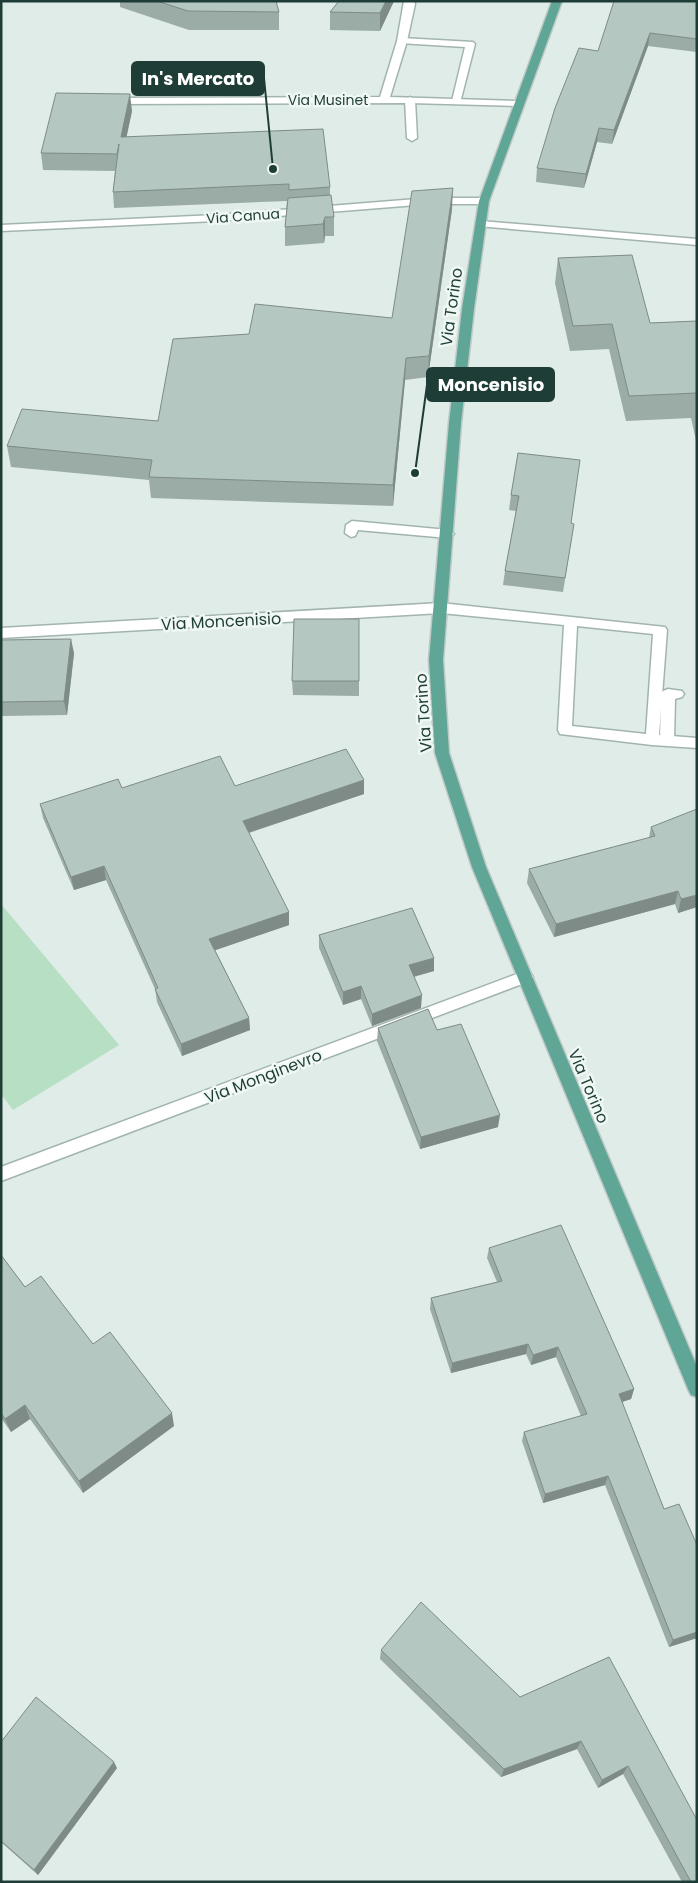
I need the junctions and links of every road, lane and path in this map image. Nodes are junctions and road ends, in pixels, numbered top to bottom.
1 (557, 1) edge
2 (410, 2) edge
3 (402, 41) junction
4 (384, 99) junction
5 (410, 100) junction
6 (102, 101) edge
7 (457, 101) junction
8 (518, 104) junction
9 (412, 138) dead end
10 (484, 201) junction
11 (481, 224) junction
12 (1, 228) edge
13 (697, 242) edge
14 (351, 533) dead end
15 (448, 534) junction
16 (441, 608) junction
17 (571, 621) junction
18 (1, 633) edge
19 (676, 694) dead end
20 (652, 740) junction
21 (667, 741) junction
22 (697, 743) edge
23 (525, 978) junction
24 (1, 1174) edge
25 (697, 1389) edge

1 - 8 main road, Via Torino
2 - 3 street, Via Musinet
3 - 4 street, Via Musinet
3 - 7 street
4 - 5 street, Via Musinet
4 - 6 street, Via Musinet
5 - 7 street, Via Musinet
5 - 9 street
7 - 8 street, Via Musinet
8 - 10 main road, Via Torino
10 - 11 main road, Via Torino
10 - 12 street, Via Canua
11 - 13 street
11 - 15 main road, Via Torino
14 - 15 street
15 - 16 main road, Via Torino
16 - 17 street, Via Moncenisio
16 - 18 street, Via Moncenisio
16 - 23 main road, Via Torino
17 - 20 street
17 - 20 street, Via Moncenisio
19 - 21 street
20 - 21 street
21 - 22 street
23 - 24 street, Via Monginevro
23 - 25 main road, Via Torino

